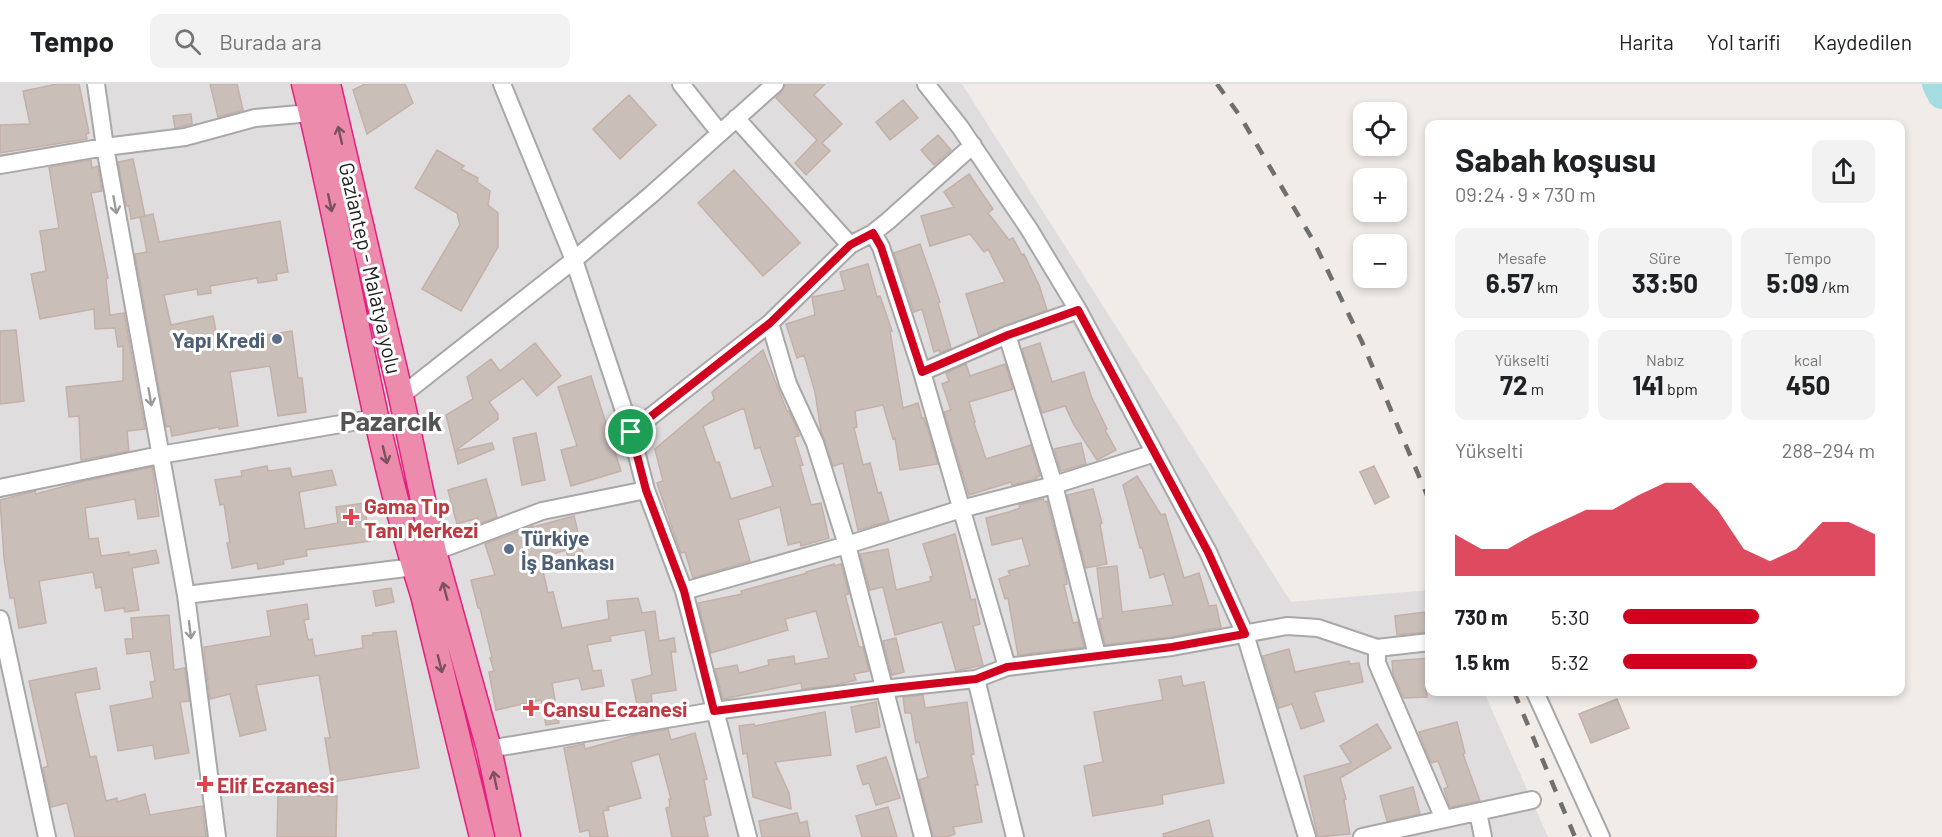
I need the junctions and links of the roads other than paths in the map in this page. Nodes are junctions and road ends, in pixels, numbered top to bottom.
1 (96, 84) edge
2 (304, 84) edge
3 (328, 84) edge
4 (502, 84) edge
5 (681, 84) edge
6 (775, 84) edge
7 (926, 84) edge
8 (311, 113) junction
9 (736, 118) junction
10 (720, 133) junction
11 (973, 146) junction
12 (105, 147) junction
13 (0, 165) edge
14 (873, 233) junction
15 (850, 245) junction
16 (574, 260) junction
17 (1078, 310) junction
18 (770, 323) junction
19 (1008, 335) junction
20 (922, 372) junction
21 (401, 396) junction
22 (376, 418) junction
23 (631, 432) junction
24 (1155, 453) junction
25 (160, 455) junction
26 (1054, 485) junction
27 (0, 488) edge
28 (646, 490) junction
29 (961, 509) junction
30 (847, 545) junction
31 (434, 552) junction
32 (414, 567) junction
33 (684, 591) junction
34 (186, 595) junction
35 (0, 619) edge
36 (1245, 634) junction
37 (1425, 643) edge
38 (1377, 648) junction
39 (1097, 655) junction
40 (1007, 667) junction
41 (976, 679) junction
42 (883, 689) junction
43 (1536, 696) edge
44 (714, 711) junction
45 (489, 749) junction
46 (1532, 800) dead end
47 (1478, 812) junction
48 (1444, 819) junction
49 (47, 837) edge
50 (217, 837) edge
51 (482, 837) edge
52 (508, 837) edge
53 (748, 837) edge
54 (923, 837) edge
55 (1016, 837) edge
56 (1307, 837) edge
57 (1362, 837) edge
58 (1483, 837) edge
59 (1601, 837) edge

1 - 12 street
2 - 8 highway, Gaziantep - Malatya yolu
21 -> 3 highway, Gaziantep - Malatya yolu
4 - 16 street
5 - 10 street
6 - 9 street
7 - 11 street
8 - 12 street
8 -> 22 highway, Gaziantep - Malatya yolu
9 - 10 street
9 - 15 street
10 - 16 street
11 - 14 street
11 - 17 street
12 - 13 street
12 -> 25 street
14 - 15 street
14 - 20 street
15 - 18 street
16 - 21 street
16 - 23 street
17 - 19 street
17 - 24 street
18 - 23 street
18 - 30 street
19 - 20 street
19 - 26 street
20 - 29 street
21 - 31 highway, Gaziantep - Malatya yolu
22 - 25 street
22 -> 32 highway, Gaziantep - Malatya yolu
23 - 28 street
24 - 26 street
24 - 36 street
25 - 27 street
25 - 34 street
26 - 29 street
26 - 39 street
28 - 31 street
28 - 33 street
29 - 30 street
29 - 40 street
30 - 33 street
30 - 42 street
45 -> 31 highway, Gaziantep - Malatya yolu
32 - 34 street
32 -> 51 highway, Gaziantep - Malatya yolu
33 - 44 street
34 -> 50 street
35 - 49 street
36 - 38 street
36 - 39 street
36 - 56 street
37 - 38 street
38 - 48 street
39 - 40 street
40 - 41 street
41 - 42 street
41 - 55 street
42 - 44 street
42 - 54 street
43 - 59 street
44 - 45 street
44 - 53 street
52 -> 45 highway, Gaziantep - Malatya yolu
46 - 47 street
47 - 48 street
47 - 58 street
48 - 57 street

